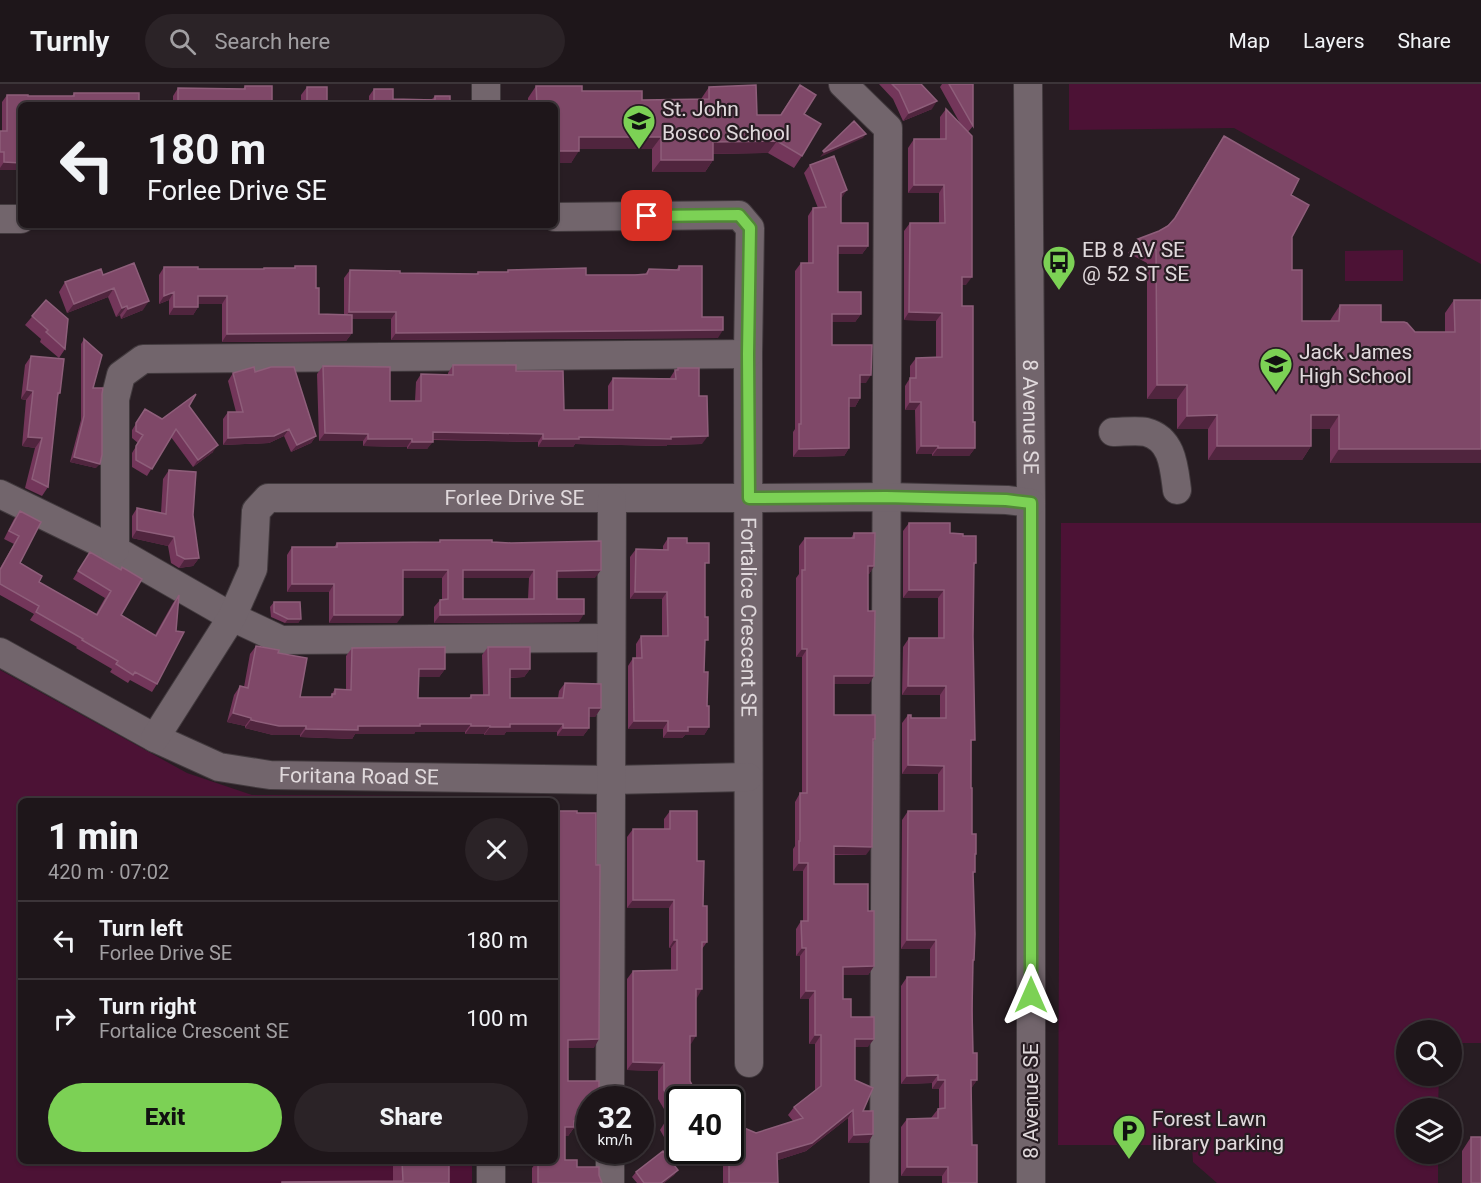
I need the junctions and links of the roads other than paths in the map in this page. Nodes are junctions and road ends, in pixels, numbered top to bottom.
1 (486, 84) edge
2 (843, 84) edge
3 (1028, 84) edge
4 (486, 102) edge
5 (558, 217) edge
6 (0, 219) edge
7 (18, 219) edge
8 (748, 354) junction
9 (1113, 432) dead end
10 (1177, 490) dead end
11 (0, 494) edge
12 (886, 497) junction
13 (612, 498) junction
14 (749, 498) junction
15 (1031, 503) junction
16 (115, 550) junction
17 (232, 617) junction
18 (611, 638) junction
19 (0, 652) edge
20 (155, 738) junction
21 (748, 777) junction
22 (611, 780) junction
23 (488, 790) edge
24 (749, 1063) dead end
25 (610, 1086) edge
26 (491, 1164) edge
27 (610, 1164) edge
28 (491, 1183) edge
29 (610, 1183) edge
30 (884, 1183) edge
31 (1030, 1183) edge

1 - 4 street
2 - 12 street
3 - 15 street, 8 Avenue SE
5 - 8 street, Fortalice Crescent SE
6 - 7 street
8 - 14 street, Fortalice Crescent SE
8 - 16 street
9 - 10 street
11 - 16 street
12 - 14 street, Forlee Drive SE
12 - 15 street, Forlee Drive SE
12 - 30 street
13 - 14 street, Forlee Drive SE
13 - 17 street, Forlee Drive SE
13 - 18 street
14 - 21 street, Fortalice Crescent SE
15 - 31 street, 8 Avenue SE
16 - 17 street
17 - 18 street
17 - 20 street, Forlee Drive SE
18 - 22 street
19 - 20 street, Foritana Road SE
20 - 23 street, Foritana Road SE
21 - 22 street, Foritana Road SE
21 - 24 street, Fortalice Crescent SE
22 - 23 street, Foritana Road SE
22 - 25 street
26 - 28 street
27 - 29 street

